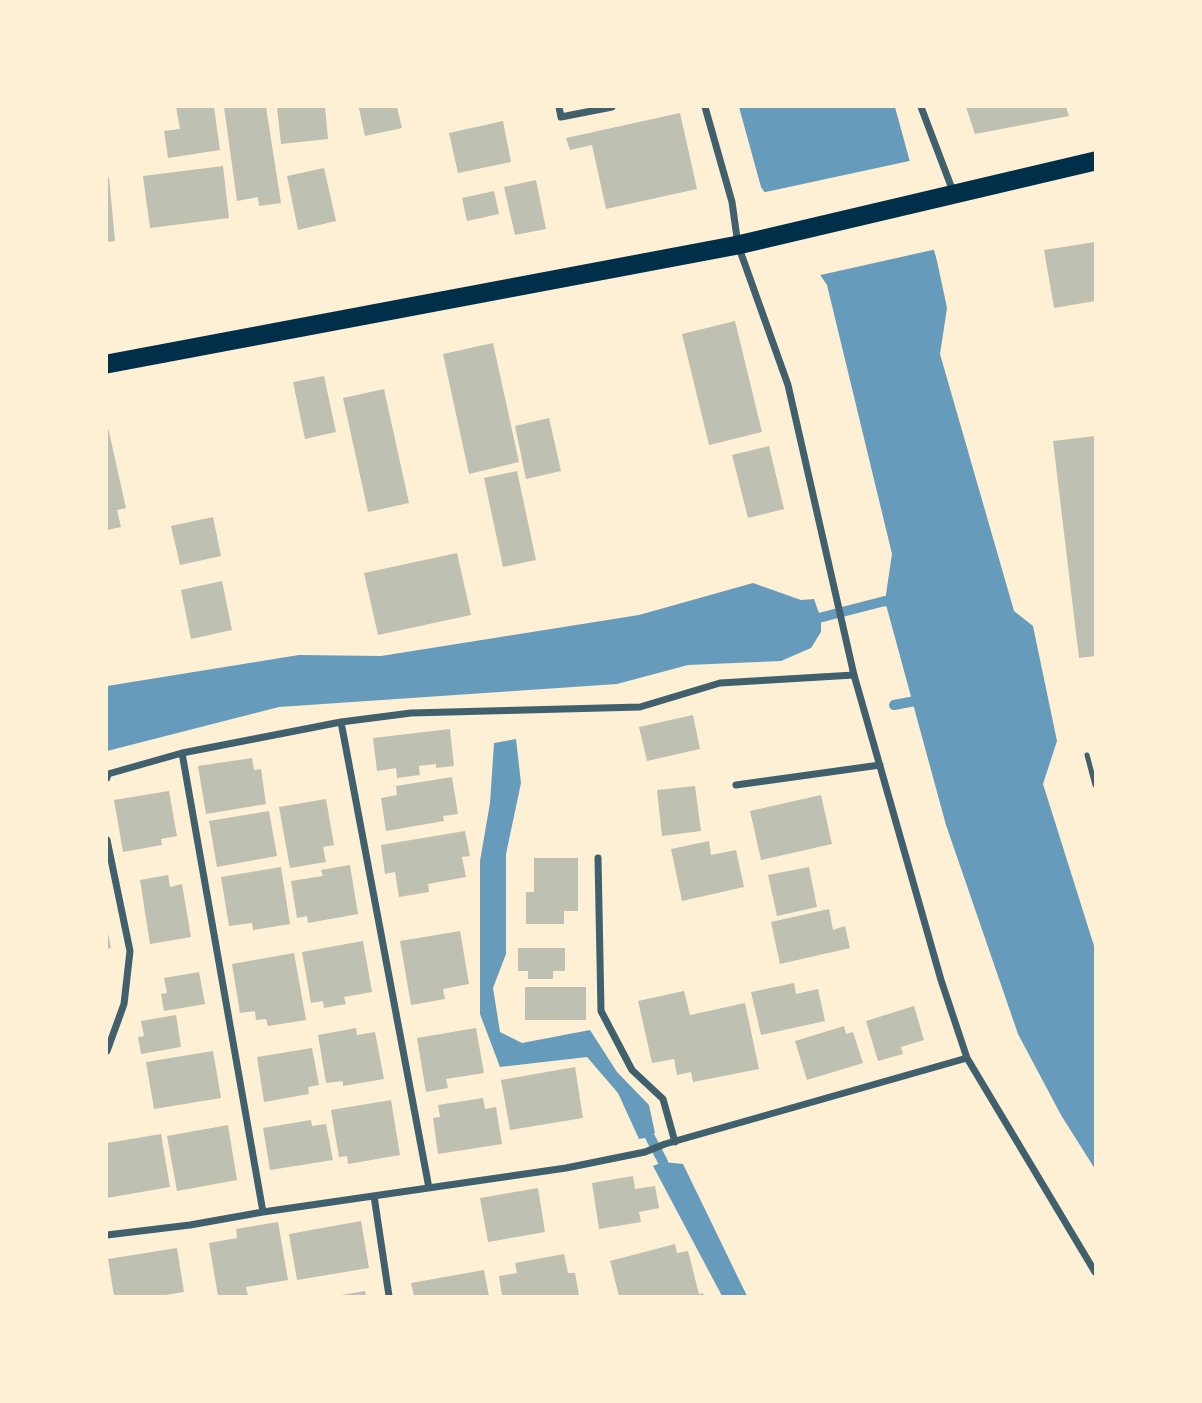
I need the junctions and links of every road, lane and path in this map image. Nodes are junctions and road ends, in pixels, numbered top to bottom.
1 (559, 107) edge
2 (612, 107) edge
3 (705, 107) edge
4 (921, 107) edge
5 (1095, 161) edge
6 (955, 194) junction
7 (738, 245) junction
8 (107, 364) edge
9 (854, 675) junction
10 (341, 722) junction
11 (182, 753) junction
12 (1087, 755) dead end
13 (880, 765) junction
14 (107, 778) edge
15 (736, 785) dead end
16 (1095, 785) edge
17 (107, 840) edge
18 (109, 857) edge
19 (598, 858) dead end
20 (107, 1050) edge
21 (967, 1058) junction
22 (675, 1142) junction
23 (429, 1188) junction
24 (374, 1196) junction
25 (263, 1212) junction
26 (107, 1235) edge
27 (1095, 1272) edge
28 (389, 1296) edge

1 - 2 street
3 - 7 street
4 - 6 street
5 - 6 highway
6 - 7 highway
7 - 8 highway
7 - 9 street
9 - 10 street
9 - 13 street
10 - 11 street
10 - 23 street
11 - 14 street
11 - 25 street
12 - 16 lane
13 - 15 street
13 - 21 street
17 - 18 street
18 - 20 street
19 - 22 street
21 - 22 street
21 - 27 street
22 - 23 street
23 - 24 street
24 - 25 street
24 - 28 street
25 - 26 street

